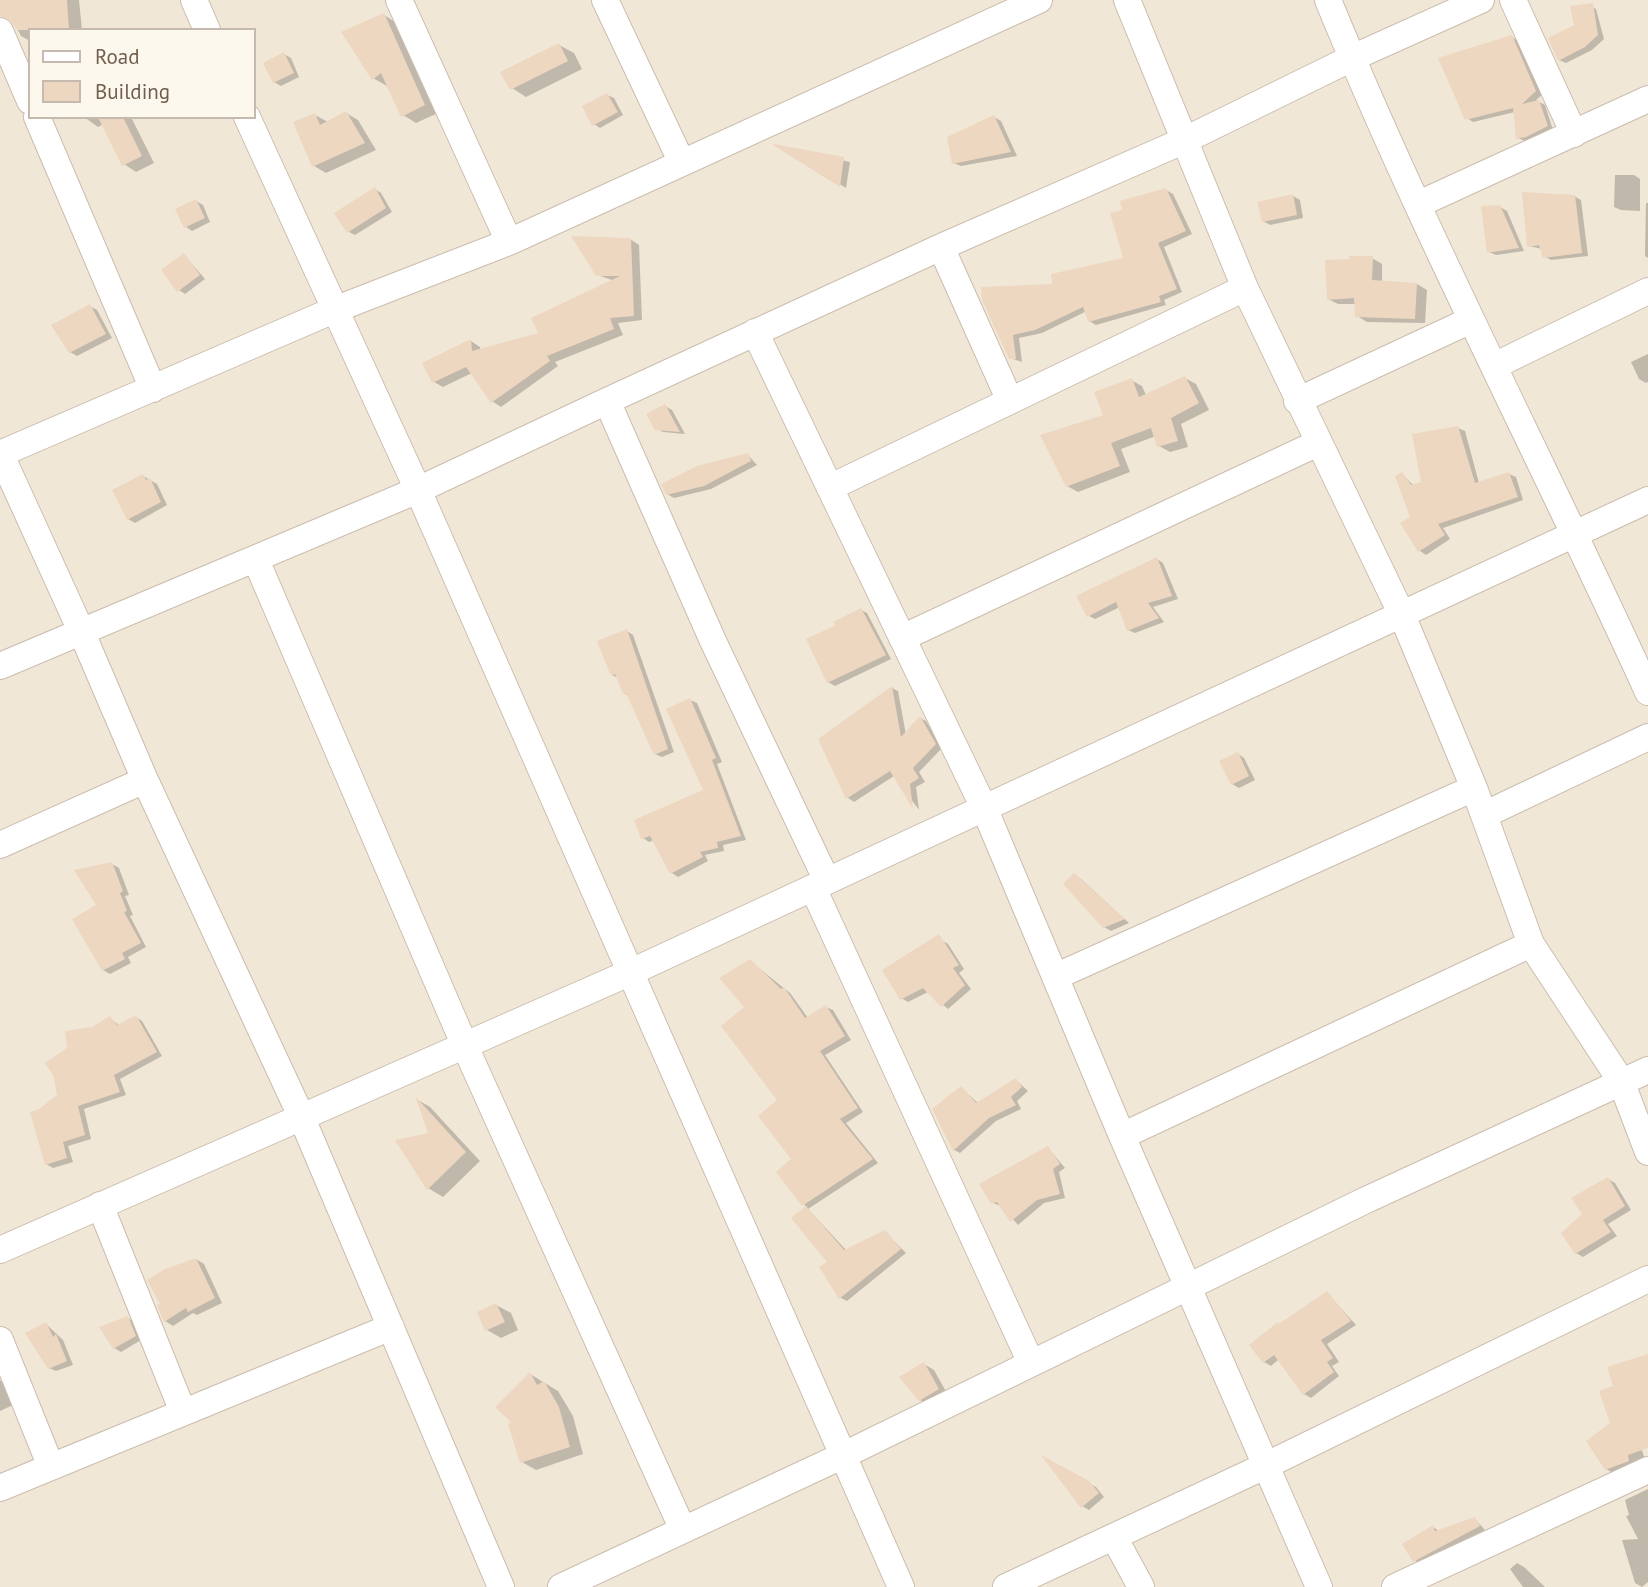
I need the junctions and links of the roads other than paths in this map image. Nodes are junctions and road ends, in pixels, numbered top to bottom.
1 (194, 0) edge
2 (399, 0) edge
3 (605, 0) edge
4 (1039, 0) edge
5 (1127, 0) edge
6 (1328, 0) edge
7 (1481, 0) edge
8 (1513, 0) edge
9 (206, 28) edge
10 (0, 31) edge
11 (1352, 58) junction
12 (28, 96) edge
13 (1648, 99) edge
14 (38, 119) edge
15 (248, 119) edge
16 (1574, 134) junction
17 (1183, 141) junction
18 (682, 163) junction
19 (1419, 204) junction
20 (509, 242) junction
21 (941, 247) junction
22 (1245, 288) junction
23 (1648, 291) edge
24 (334, 310) junction
25 (1472, 320) junction
26 (755, 332) junction
27 (1494, 366) junction
28 (153, 389) junction
29 (607, 401) junction
30 (1010, 401) junction
31 (1297, 401) junction
32 (1318, 443) junction
33 (0, 454) edge
34 (831, 487) junction
35 (418, 490) junction
36 (1648, 500) edge
37 (1575, 532) junction
38 (256, 561) junction
39 (1402, 615) junction
40 (82, 633) junction
41 (902, 638) junction
42 (0, 666) edge
43 (1648, 692) edge
44 (1648, 737) edge
45 (145, 780) junction
46 (1474, 788) junction
47 (985, 810) junction
48 (1484, 815) junction
49 (0, 845) edge
50 (820, 884) junction
51 (1531, 944) junction
52 (629, 973) junction
53 (1057, 976) junction
54 (464, 1044) junction
55 (1648, 1070) edge
56 (1621, 1081) junction
57 (301, 1116) junction
58 (1122, 1136) junction
59 (1648, 1152) edge
60 (100, 1205) junction
61 (0, 1250) edge
62 (1648, 1279) edge
63 (1189, 1287) junction
64 (391, 1326) junction
65 (0, 1340) edge
66 (1031, 1363) junction
67 (183, 1412) junction
68 (844, 1455) junction
69 (1267, 1465) junction
70 (51, 1467) junction
71 (1648, 1470) edge
72 (0, 1488) edge
73 (683, 1530) junction
74 (1114, 1537) junction
75 (501, 1587) edge
76 (561, 1587) edge
77 (901, 1587) edge
78 (1006, 1587) edge
79 (1141, 1587) edge
80 (1319, 1587) edge
81 (1395, 1587) edge

1 - 9 street
2 - 20 street
3 - 18 street
4 - 18 street
5 - 17 street
6 - 11 street
7 - 11 street
8 - 16 street
10 - 12 street
11 - 17 street
11 - 19 street
13 - 16 street
14 - 28 street
15 - 24 street
16 - 19 street
17 - 21 street
17 - 22 street
18 - 20 street
19 - 25 street
20 - 24 street
21 - 26 street
21 - 30 street
22 - 30 street
22 - 31 street
23 - 27 street
24 - 28 street
24 - 35 street
25 - 27 street
25 - 31 street
26 - 29 street
26 - 34 street
27 - 37 street
28 - 33 street
29 - 35 street
29 - 50 street
30 - 34 street
31 - 32 street
32 - 39 street
32 - 41 street
33 - 40 street
34 - 41 street
35 - 38 street
35 - 52 street
36 - 37 street
37 - 39 street
37 - 43 street
38 - 40 street
38 - 54 street
39 - 46 street
39 - 47 street
40 - 42 street
40 - 45 street
41 - 47 street
44 - 48 street
45 - 49 street
45 - 57 street
46 - 48 street
46 - 53 street
47 - 50 street
47 - 53 street
48 - 51 street
50 - 52 street
50 - 66 street
51 - 56 street
51 - 58 street
52 - 54 street
52 - 68 street
53 - 58 street
54 - 57 street
54 - 73 street
55 - 56 street
56 - 59 street
56 - 63 street
57 - 60 street
57 - 64 street
58 - 63 street
60 - 61 street
60 - 67 street
62 - 69 street
63 - 66 street
63 - 69 street
64 - 67 street
64 - 75 street
65 - 70 street
66 - 68 street
67 - 70 street
68 - 73 street
68 - 77 street
69 - 74 street
69 - 80 street
70 - 72 street
71 - 81 street
73 - 76 street
74 - 78 street
74 - 79 street

